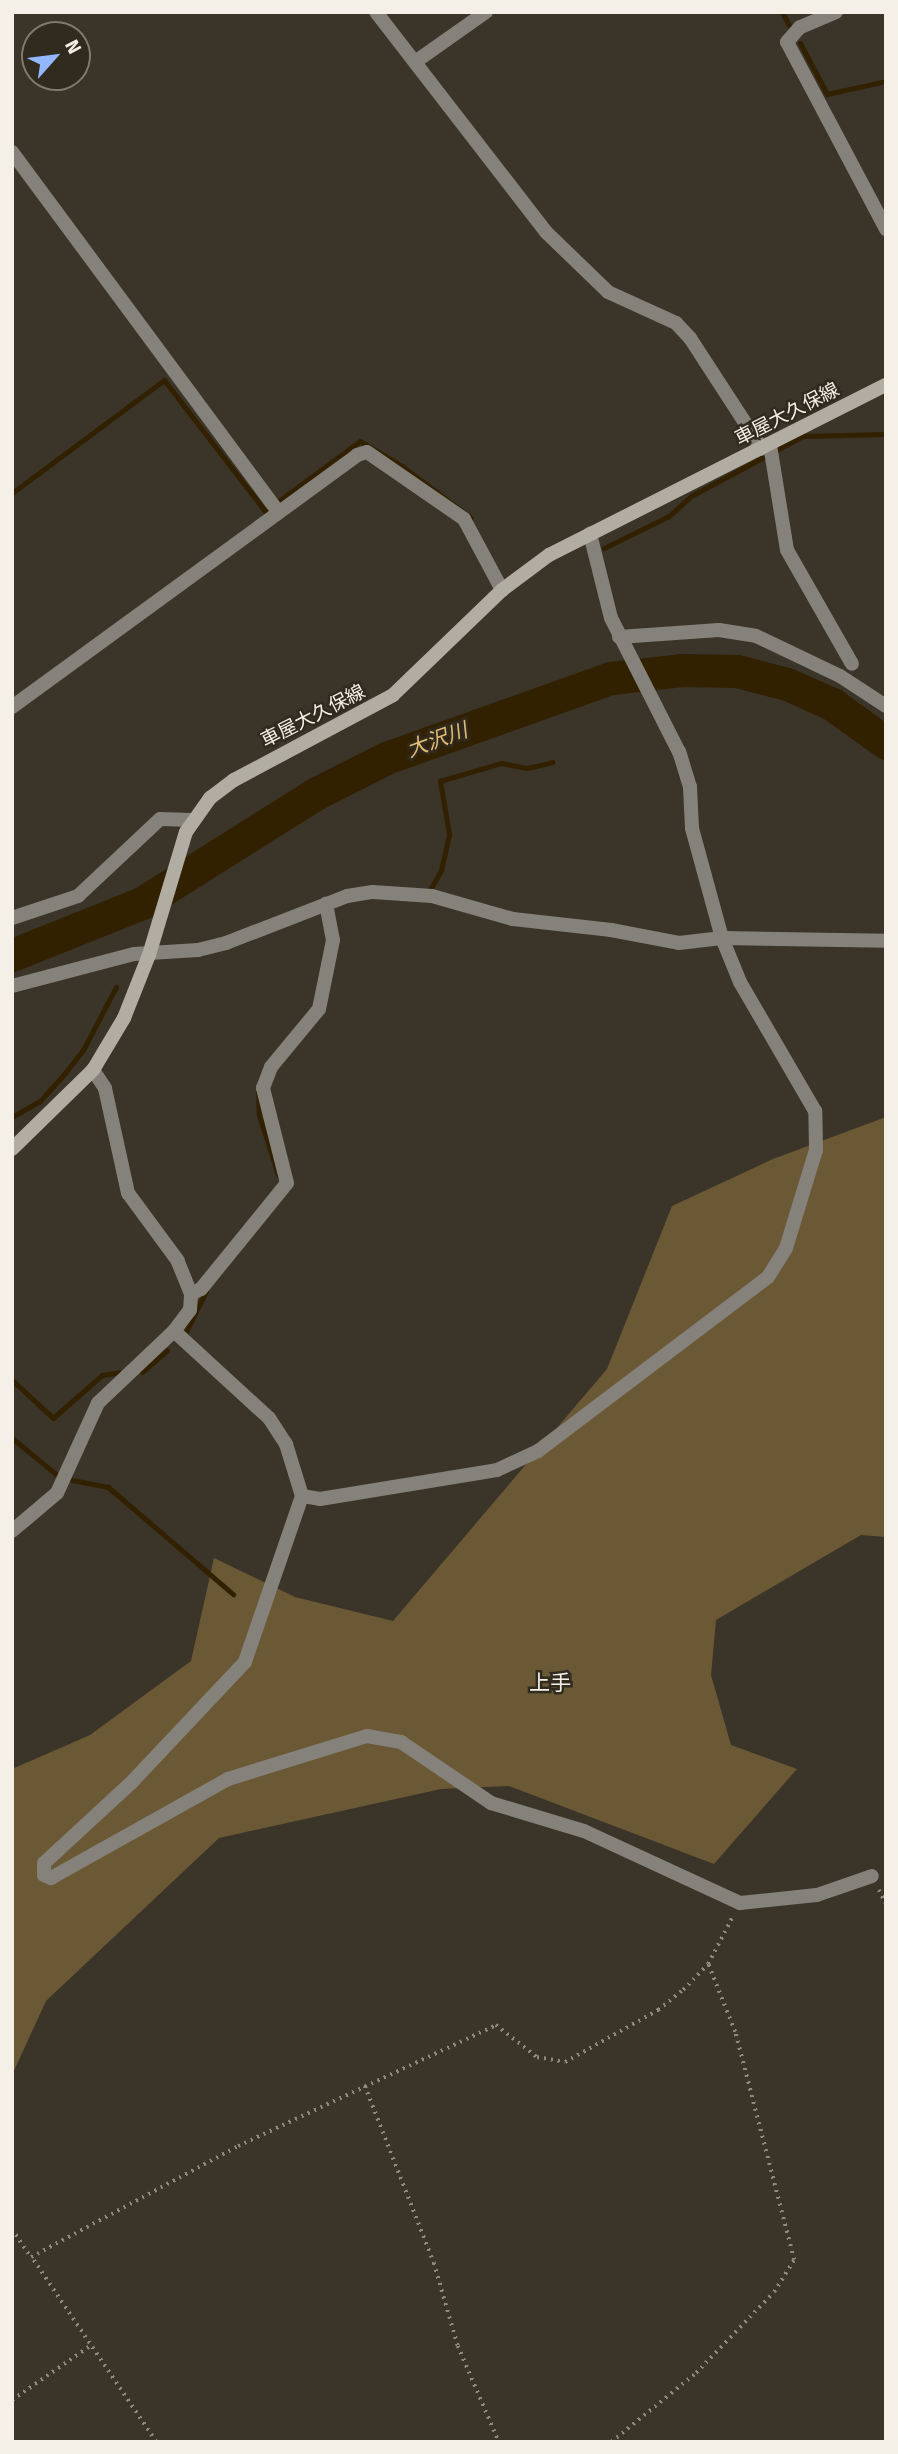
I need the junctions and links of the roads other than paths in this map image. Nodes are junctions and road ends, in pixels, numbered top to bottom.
1 (376, 12) edge
2 (486, 12) edge
3 (836, 12) edge
4 (415, 62) junction
5 (12, 152) edge
6 (886, 229) edge
7 (886, 386) edge
8 (766, 447) junction
9 (274, 508) junction
10 (590, 534) junction
11 (502, 590) junction
12 (622, 643) junction
13 (852, 664) dead end
14 (13, 704) edge
15 (886, 706) edge
16 (189, 826) junction
17 (326, 904) junction
18 (12, 918) edge
19 (722, 938) junction
20 (886, 941) edge
21 (149, 956) junction
22 (12, 986) edge
23 (93, 1070) junction
24 (12, 1150) edge
25 (191, 1294) junction
26 (174, 1331) junction
27 (302, 1496) junction
28 (12, 1531) edge
29 (872, 1876) dead end

1 - 4 street
2 - 4 street
3 - 6 street
4 - 8 street
5 - 9 street
7 - 8 main road, 車屋大久保線
8 - 10 main road, 車屋大久保線
8 - 13 street
9 - 11 street
9 - 14 street
10 - 11 main road, 車屋大久保線
10 - 12 street
11 - 16 main road, 車屋大久保線
12 - 15 street
12 - 19 street
16 - 18 street
16 - 21 main road, 車屋大久保線
17 - 19 street
17 - 21 street
17 - 25 street
19 - 20 street
19 - 27 street
21 - 22 street
21 - 23 main road, 車屋大久保線
23 - 24 main road, 車屋大久保線
23 - 25 street
25 - 26 street
26 - 27 street
26 - 28 street
27 - 29 street

